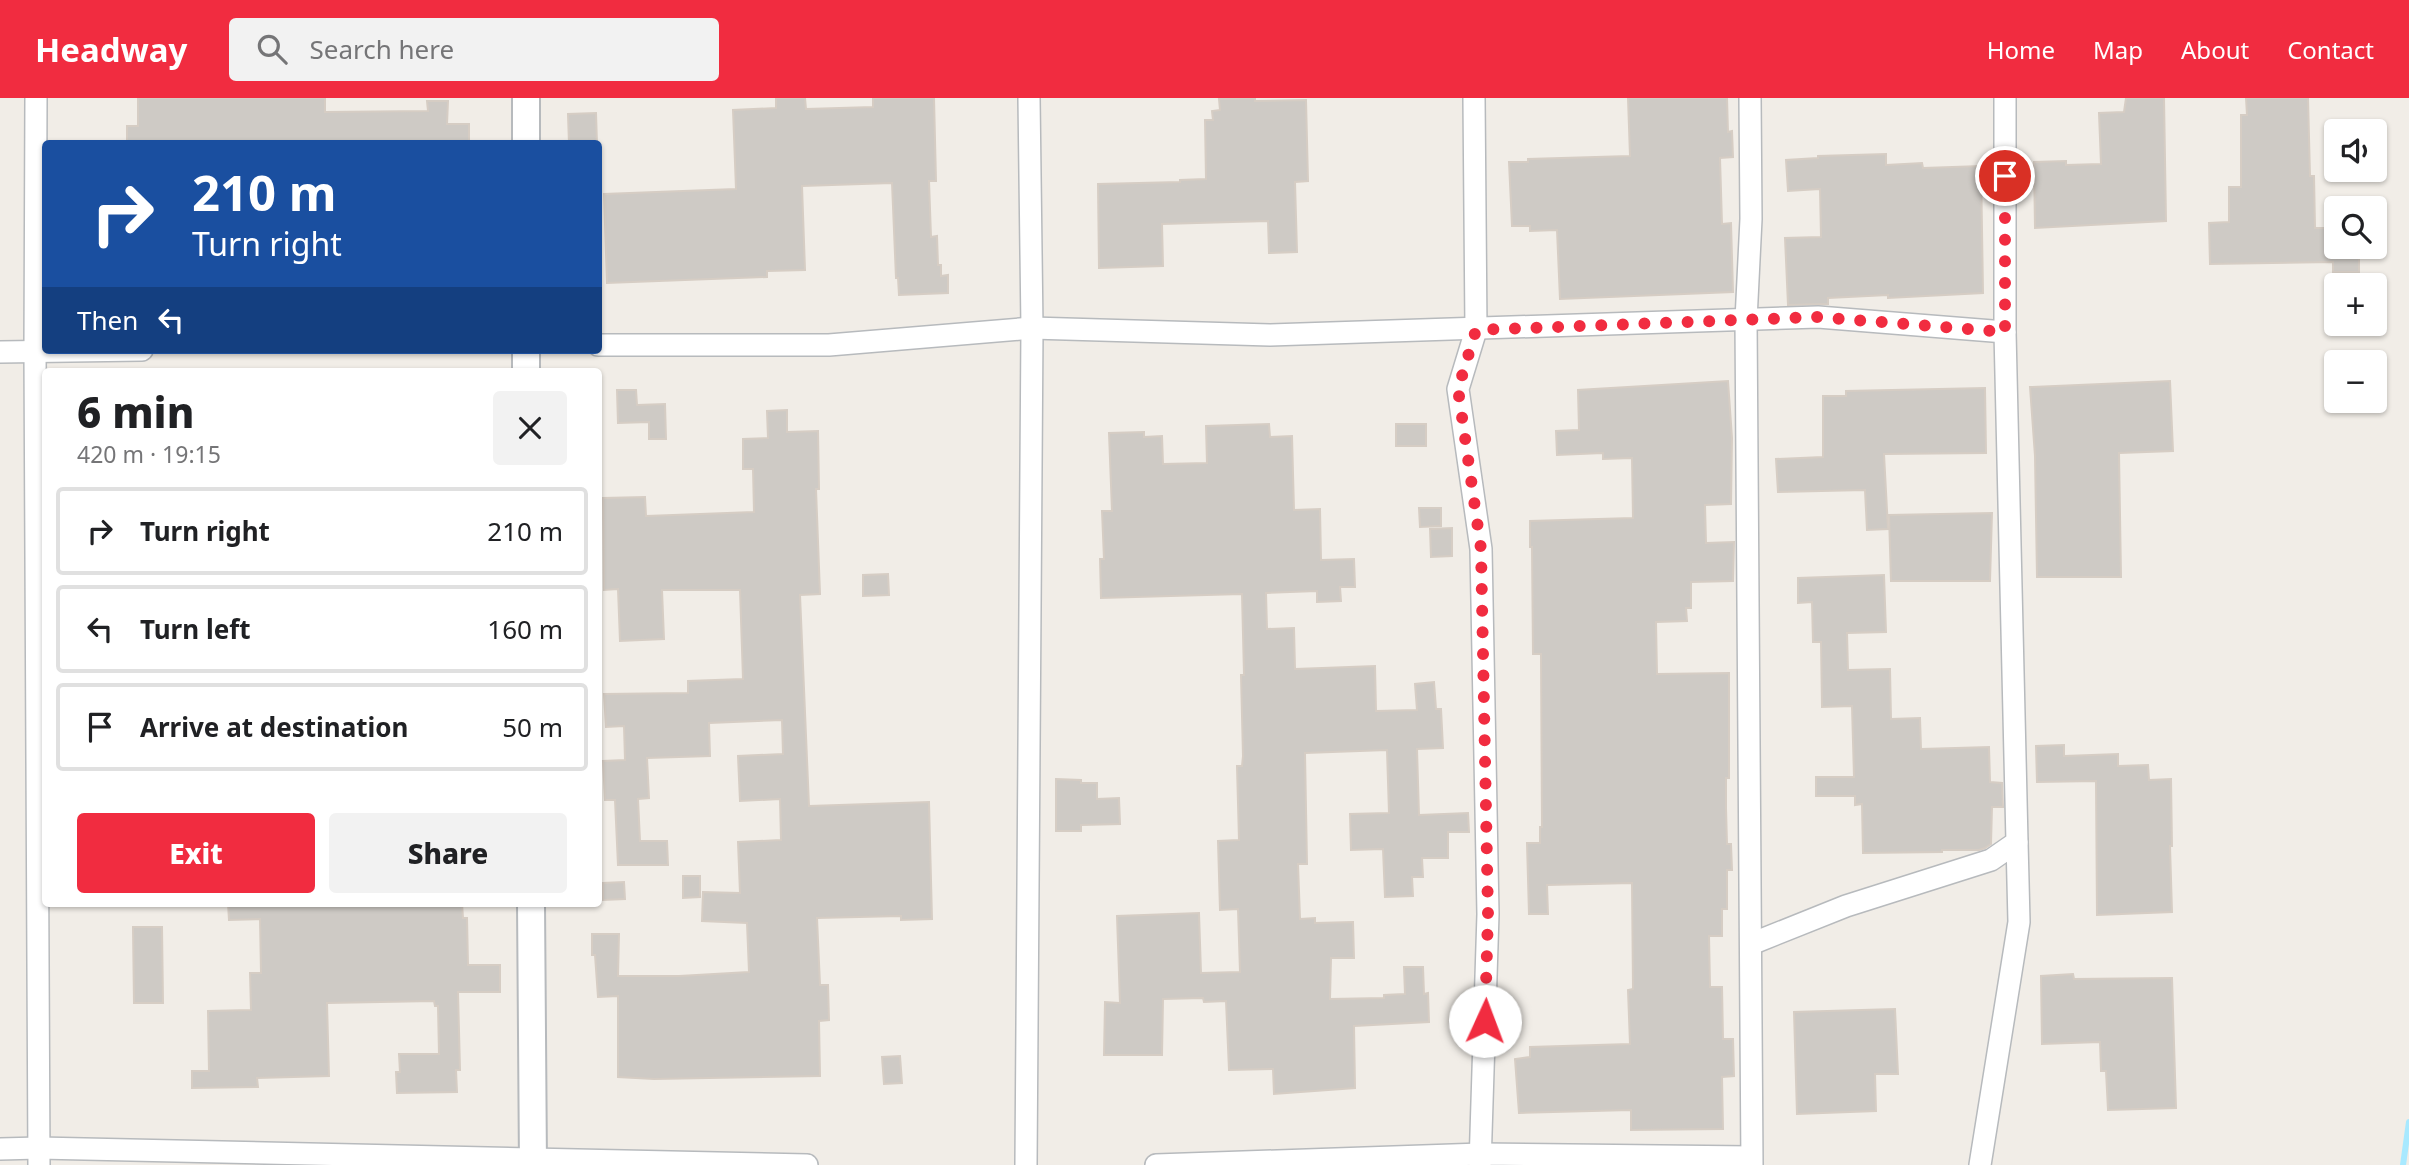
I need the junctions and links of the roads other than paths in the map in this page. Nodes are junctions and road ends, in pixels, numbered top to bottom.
1 (36, 98) edge
2 (526, 98) edge
3 (1029, 98) edge
4 (1474, 98) edge
5 (1750, 98) edge
6 (2004, 98) edge
7 (526, 140) edge
8 (1746, 320) junction
9 (1032, 328) junction
10 (1476, 330) junction
11 (2005, 332) junction
12 (602, 345) edge
13 (0, 352) edge
14 (35, 352) junction
15 (42, 352) edge
16 (2017, 842) junction
17 (531, 907) edge
18 (1751, 944) junction
19 (0, 1149) edge
20 (39, 1156) edge
21 (1480, 1160) edge
22 (1751, 1161) edge
23 (533, 1162) edge
24 (807, 1165) edge
25 (1026, 1165) edge
26 (1156, 1165) edge
27 (1980, 1165) edge

1 - 14 street
2 - 7 street
3 - 9 street
4 - 10 street
5 - 8 street
6 - 11 street
8 - 10 street
8 - 11 street
8 - 18 street
9 - 10 street
9 - 12 street
9 - 25 street
10 - 21 street
11 - 16 street
13 - 14 street
14 - 15 street
14 - 20 street
16 - 18 street
16 - 27 street
17 - 23 street
18 - 22 street
19 - 20 street
20 - 23 street
21 - 22 street
21 - 26 street
23 - 24 street

